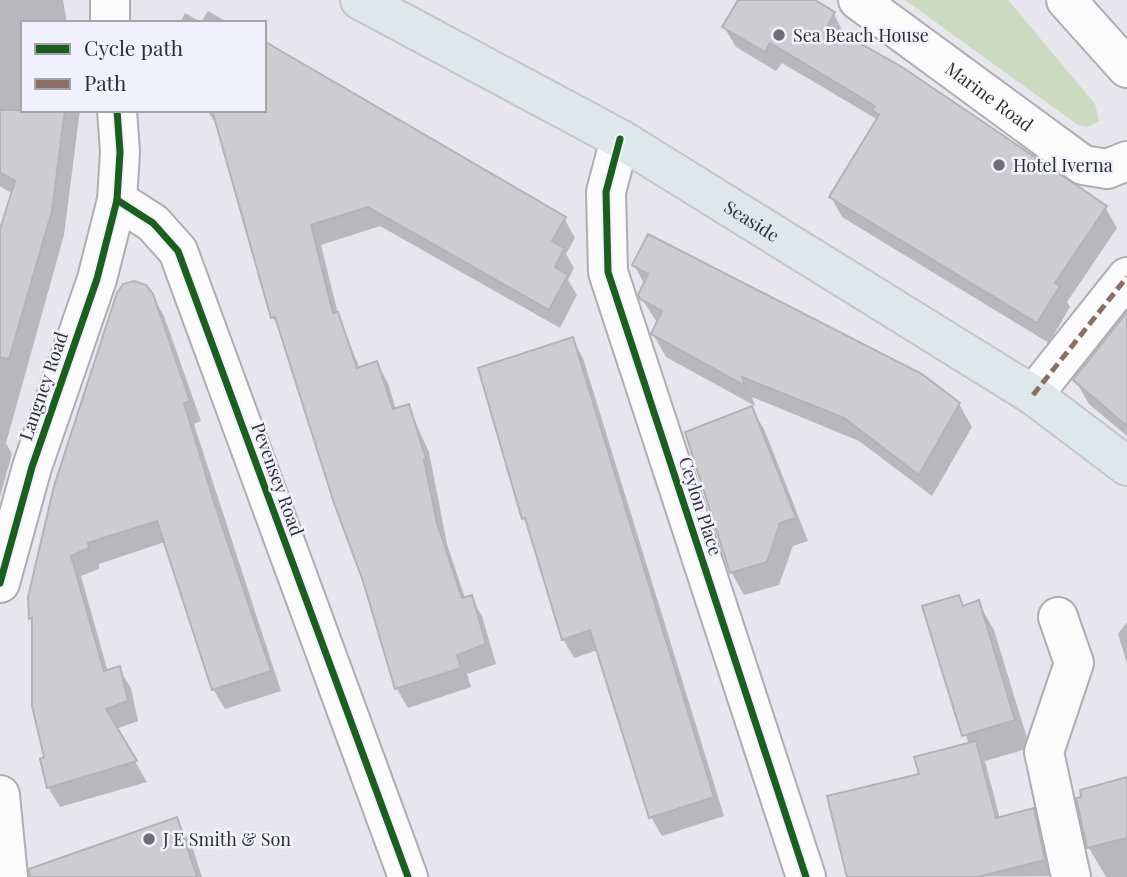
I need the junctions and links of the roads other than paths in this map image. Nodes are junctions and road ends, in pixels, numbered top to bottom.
1 (110, 0) edge
2 (360, 0) edge
3 (858, 0) edge
4 (1066, 0) edge
5 (110, 21) edge
6 (1127, 68) edge
7 (117, 112) edge
8 (620, 139) junction
9 (1127, 161) edge
10 (117, 200) junction
11 (1127, 278) edge
12 (1033, 395) junction
13 (1127, 466) edge
14 (0, 583) edge
15 (1058, 617) dead end
16 (0, 795) edge
17 (8, 877) edge
18 (408, 877) edge
19 (806, 877) edge
20 (1071, 877) edge

1 - 5 street
2 - 8 main road, Seaside
3 - 9 street, Marine Road
4 - 6 street
7 - 10 street
8 - 12 main road, Seaside
8 - 19 street, Ceylon Place
10 - 14 street, Langney Road
10 - 18 street, Pevensey Road
11 - 12 street
12 - 13 main road, Seaside
15 - 20 street
16 - 17 street

